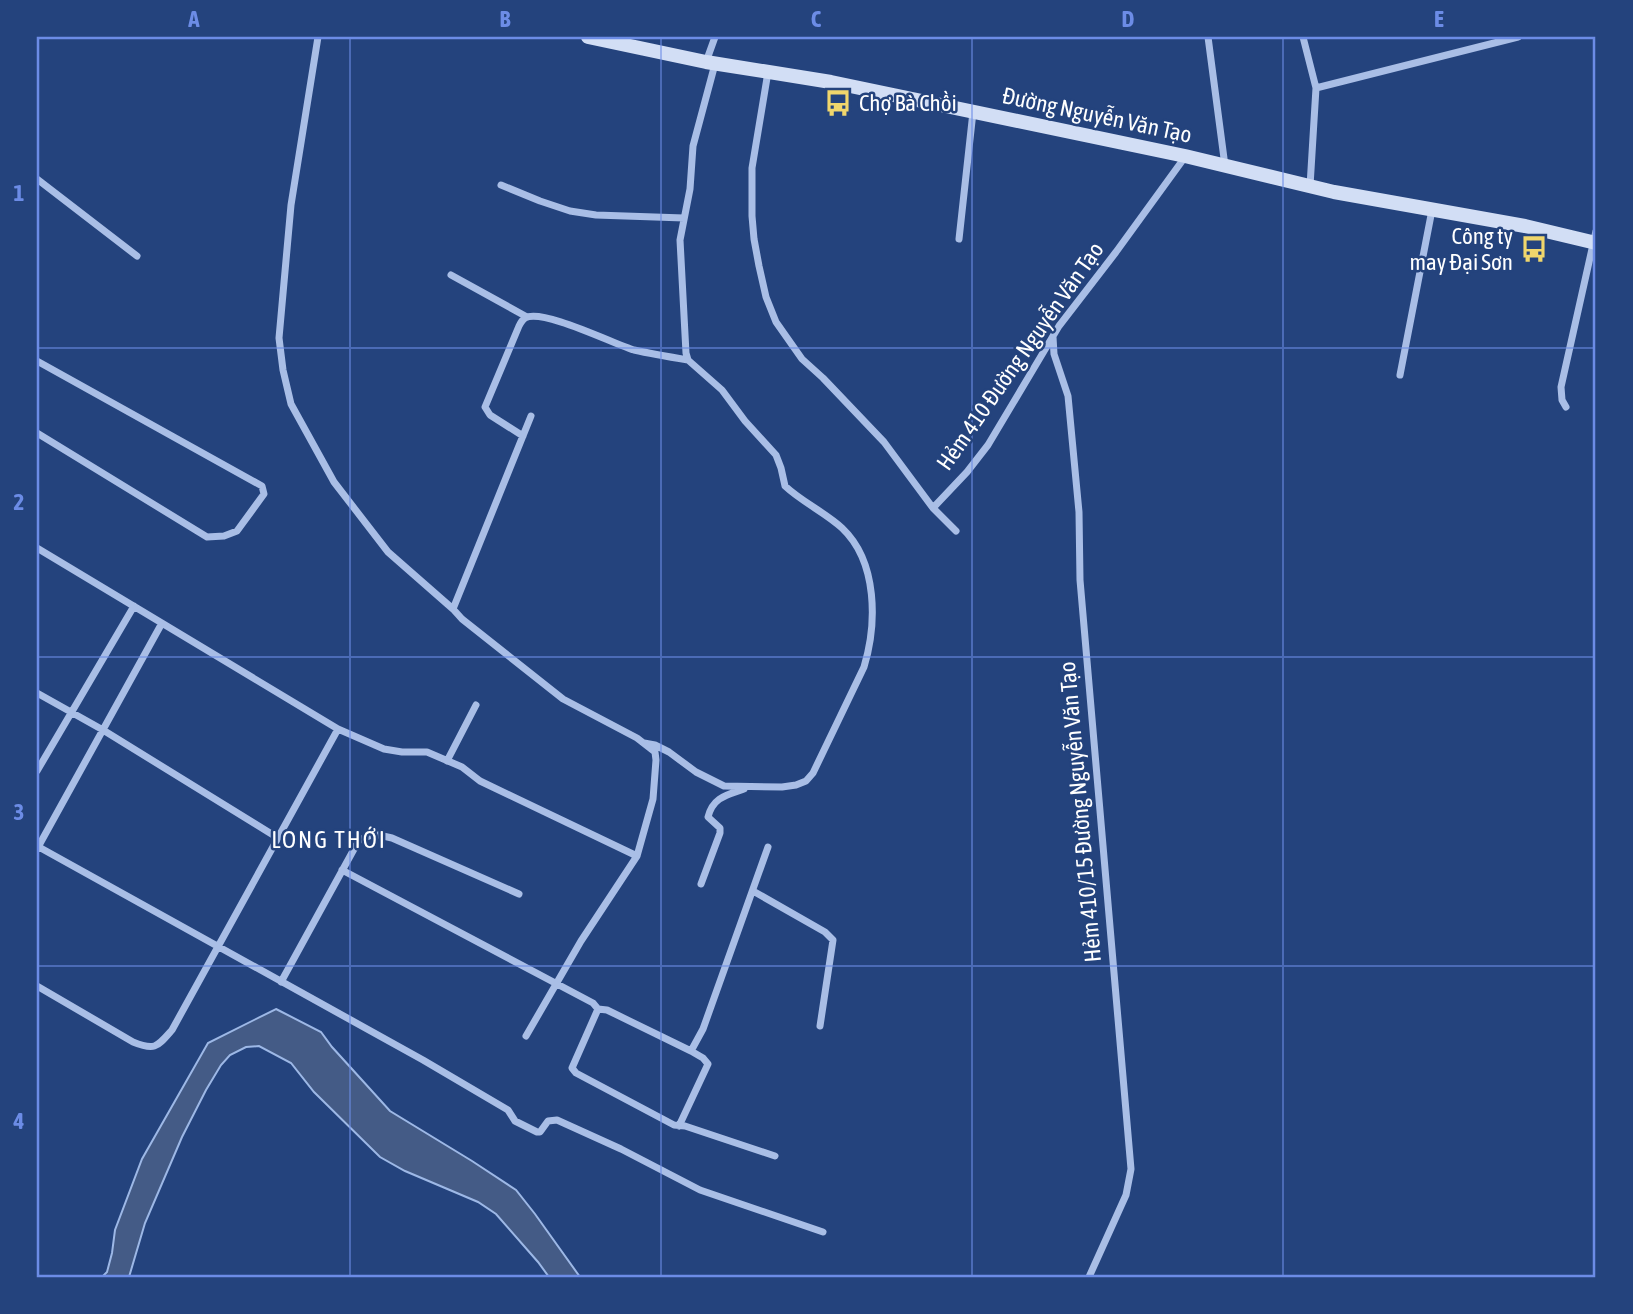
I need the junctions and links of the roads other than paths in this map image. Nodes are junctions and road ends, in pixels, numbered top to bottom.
1 (318, 37) edge
2 (588, 37) edge
3 (715, 37) edge
4 (1208, 37) edge
5 (1303, 37) edge
6 (1518, 37) edge
7 (711, 62) junction
8 (768, 72) junction
9 (1316, 88) junction
10 (973, 112) junction
11 (1185, 156) junction
12 (1226, 166) junction
13 (37, 179) edge
14 (501, 185) dead end
15 (1310, 187) junction
16 (1432, 209) junction
17 (684, 218) junction
18 (959, 239) dead end
19 (1595, 239) edge
20 (137, 256) dead end
21 (451, 275) dead end
22 (527, 317) junction
23 (1053, 337) junction
24 (688, 360) junction
25 (37, 361) edge
26 (1400, 375) dead end
27 (1566, 407) dead end
28 (531, 416) dead end
29 (37, 433) edge
30 (523, 436) junction
31 (933, 508) junction
32 (956, 531) dead end
33 (37, 548) edge
34 (134, 606) junction
35 (453, 608) junction
36 (162, 623) junction
37 (37, 694) edge
38 (476, 705) dead end
39 (71, 712) junction
40 (338, 729) junction
41 (103, 730) junction
42 (644, 743) junction
43 (447, 761) junction
44 (37, 771) edge
45 (749, 787) junction
46 (278, 838) junction
47 (37, 847) edge
48 (768, 847) dead end
49 (637, 856) junction
50 (342, 870) junction
51 (701, 884) dead end
52 (753, 891) junction
53 (519, 894) dead end
54 (218, 947) junction
55 (281, 982) junction
56 (556, 984) junction
57 (37, 986) edge
58 (598, 1009) junction
59 (820, 1026) dead end
60 (526, 1036) dead end
61 (691, 1051) junction
62 (679, 1126) junction
63 (775, 1156) dead end
64 (823, 1232) dead end
65 (1089, 1277) edge

1 - 35 street
2 - 7 main road, Đường Nguyễn Văn Tạo
3 - 7 street
4 - 12 street
5 - 9 street
6 - 9 street
7 - 8 main road, Đường Nguyễn Văn Tạo
7 - 17 street
8 - 10 main road, Đường Nguyễn Văn Tạo
8 - 31 street
9 - 15 street
10 - 11 main road, Đường Nguyễn Văn Tạo
10 - 18 street
11 - 12 main road, Đường Nguyễn Văn Tạo
11 - 23 street, Hẻm 410 Đường Nguyễn Văn Tạo
12 - 15 main road, Đường Nguyễn Văn Tạo
13 - 20 street
14 - 17 street
15 - 16 main road, Đường Nguyễn Văn Tạo
16 - 19 main road, Đường Nguyễn Văn Tạo
16 - 26 street
17 - 24 street
19 - 27 street
21 - 22 street
22 - 24 street
22 - 30 street
23 - 31 street, Hẻm 410 Đường Nguyễn Văn Tạo
23 - 65 street, Hẻm 410/15 Đường Nguyễn Văn Tạo
24 - 45 street
25 - 29 street
28 - 30 street
30 - 35 street
31 - 32 street
33 - 34 street
34 - 36 street
34 - 39 street
35 - 42 street
36 - 40 street
36 - 41 street
37 - 39 street
38 - 43 street
39 - 41 street
39 - 44 street
40 - 43 street
40 - 46 street
41 - 46 street
41 - 47 street
42 - 45 street
42 - 49 street
43 - 49 street
45 - 51 street
46 - 54 street
47 - 54 street
48 - 52 street
49 - 56 street
50 - 53 street
50 - 55 street
50 - 56 street
52 - 59 street
52 - 61 street
54 - 55 street
54 - 57 street
55 - 64 street
56 - 58 street
56 - 60 street
58 - 61 street
58 - 62 street
61 - 62 street
62 - 63 street

